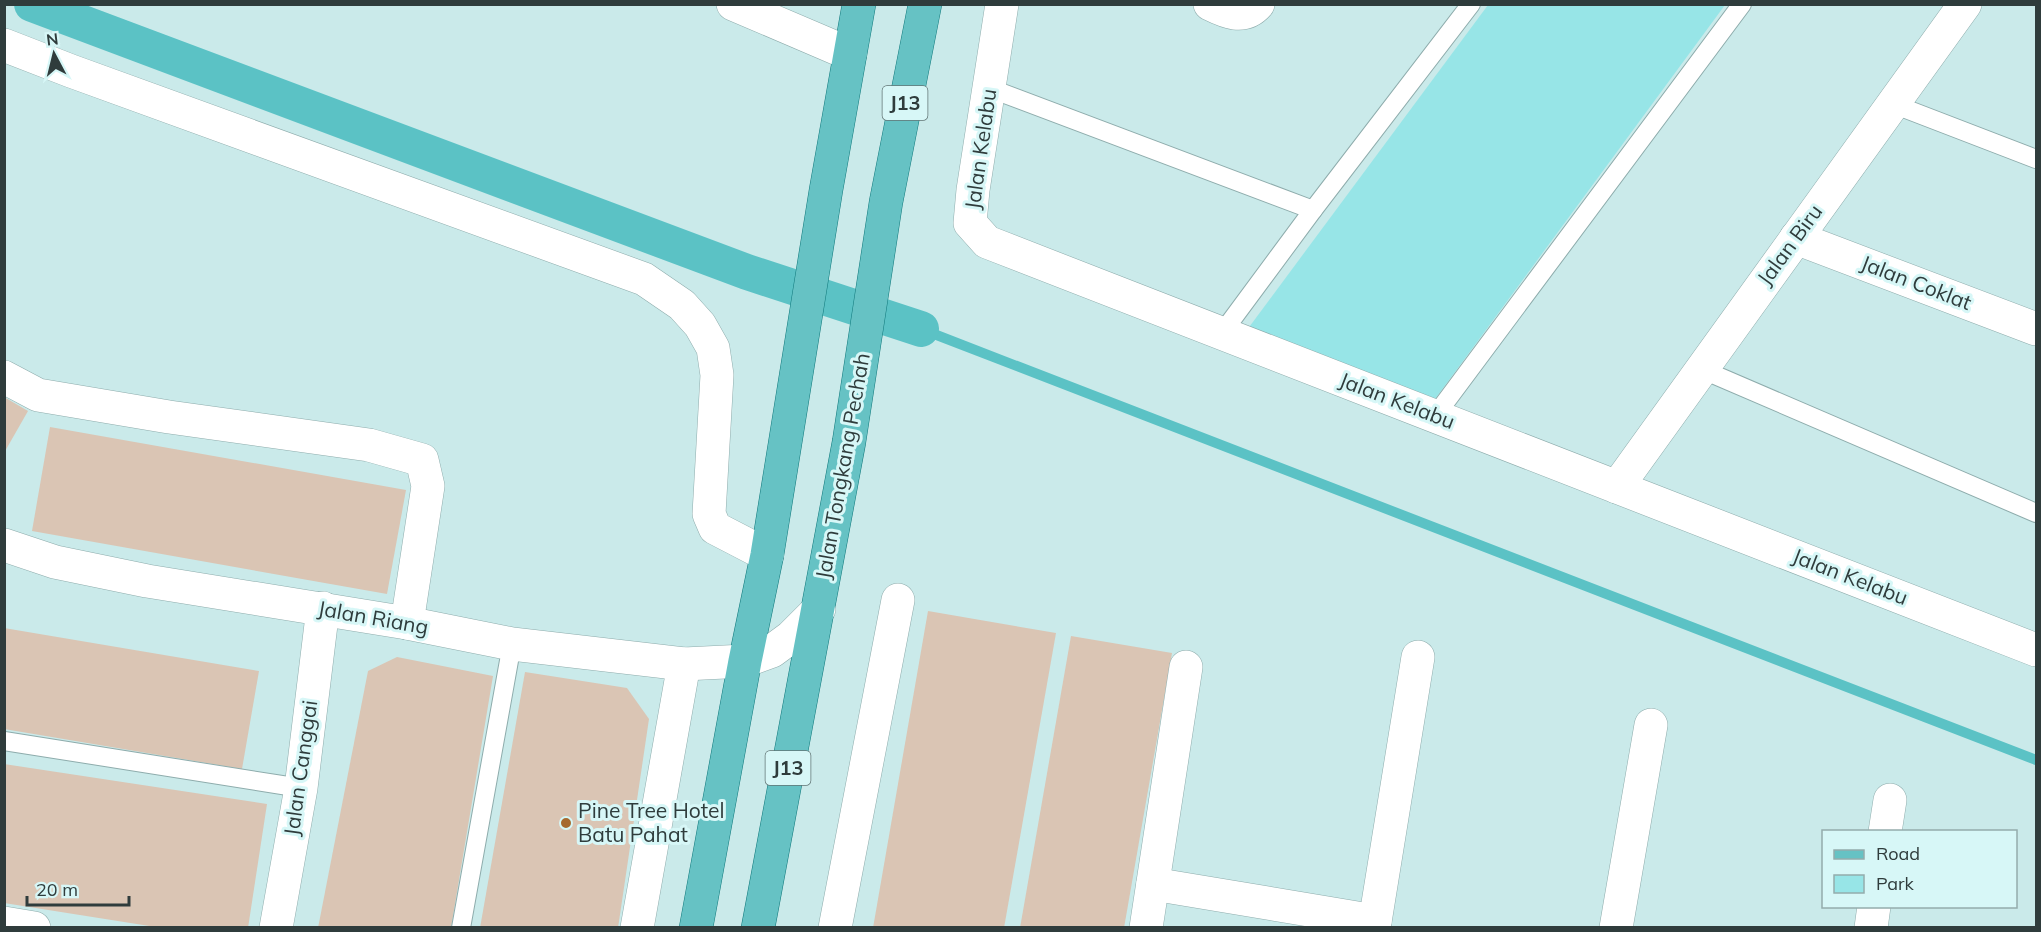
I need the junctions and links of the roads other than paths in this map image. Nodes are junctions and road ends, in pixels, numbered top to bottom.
1 (734, 4) edge
2 (859, 4) edge
3 (1002, 4) edge
4 (1210, 4) edge
5 (1258, 4) edge
6 (1472, 4) edge
7 (1742, 4) edge
8 (1965, 4) edge
9 (929, 5) edge
10 (775, 13) edge
11 (4, 45) edge
12 (849, 54) junction
13 (989, 88) junction
14 (1893, 104) junction
15 (2037, 159) edge
16 (1313, 210) junction
17 (1796, 238) junction
18 (2037, 329) edge
19 (1222, 333) junction
20 (1701, 369) junction
21 (4, 377) edge
22 (1435, 416) junction
23 (1617, 487) junction
24 (2037, 513) edge
25 (4, 545) edge
26 (767, 555) junction
27 (898, 600) dead end
28 (323, 608) junction
29 (819, 609) junction
30 (407, 622) junction
31 (512, 644) junction
32 (2037, 650) edge
33 (1418, 657) dead end
34 (745, 661) junction
35 (684, 664) junction
36 (1186, 667) dead end
37 (1650, 725) dead end
38 (4, 741) edge
39 (301, 788) junction
40 (1890, 800) dead end
41 (1885, 830) edge
42 (1153, 884) junction
43 (1874, 908) edge
44 (4, 923) edge
45 (1375, 924) edge
46 (34, 927) edge
47 (276, 927) edge
48 (461, 927) edge
49 (637, 927) edge
50 (696, 927) edge
51 (758, 927) edge
52 (835, 927) edge
53 (1146, 927) edge
54 (1616, 927) edge
55 (1871, 927) edge

1 - 10 street
2 - 12 main road
3 - 13 street, Jalan Kelabu
4 - 5 street
6 - 16 lane
7 - 22 lane
8 - 14 street, Jalan Biru
9 - 29 main road, Jalan Tongkang Pechah / J13
10 - 12 street
11 - 26 street
12 - 26 main road
13 - 16 lane
13 - 19 street, Jalan Kelabu
14 - 15 lane
14 - 17 street, Jalan Biru
16 - 19 lane
17 - 18 street, Jalan Coklat
17 - 20 street, Jalan Biru
19 - 22 street, Jalan Kelabu
20 - 23 street, Jalan Biru
20 - 24 lane
21 - 30 street
22 - 23 street, Jalan Kelabu
23 - 32 street, Jalan Kelabu
25 - 28 street, Jalan Riang
26 - 34 main road
27 - 52 street
28 - 30 street, Jalan Riang
28 - 39 street, Jalan Canggai
29 - 34 street, Jalan Riang
29 - 51 main road, Jalan Tongkang Pechah / J13
30 - 31 street, Jalan Riang
31 - 35 street, Jalan Riang
31 - 48 lane
33 - 45 street
34 - 35 street, Jalan Riang
34 - 50 main road
35 - 49 street
36 - 42 street
37 - 54 street
38 - 39 lane
39 - 47 street, Jalan Canggai
40 - 41 street
42 - 45 street
42 - 53 street
43 - 55 street
44 - 46 street

